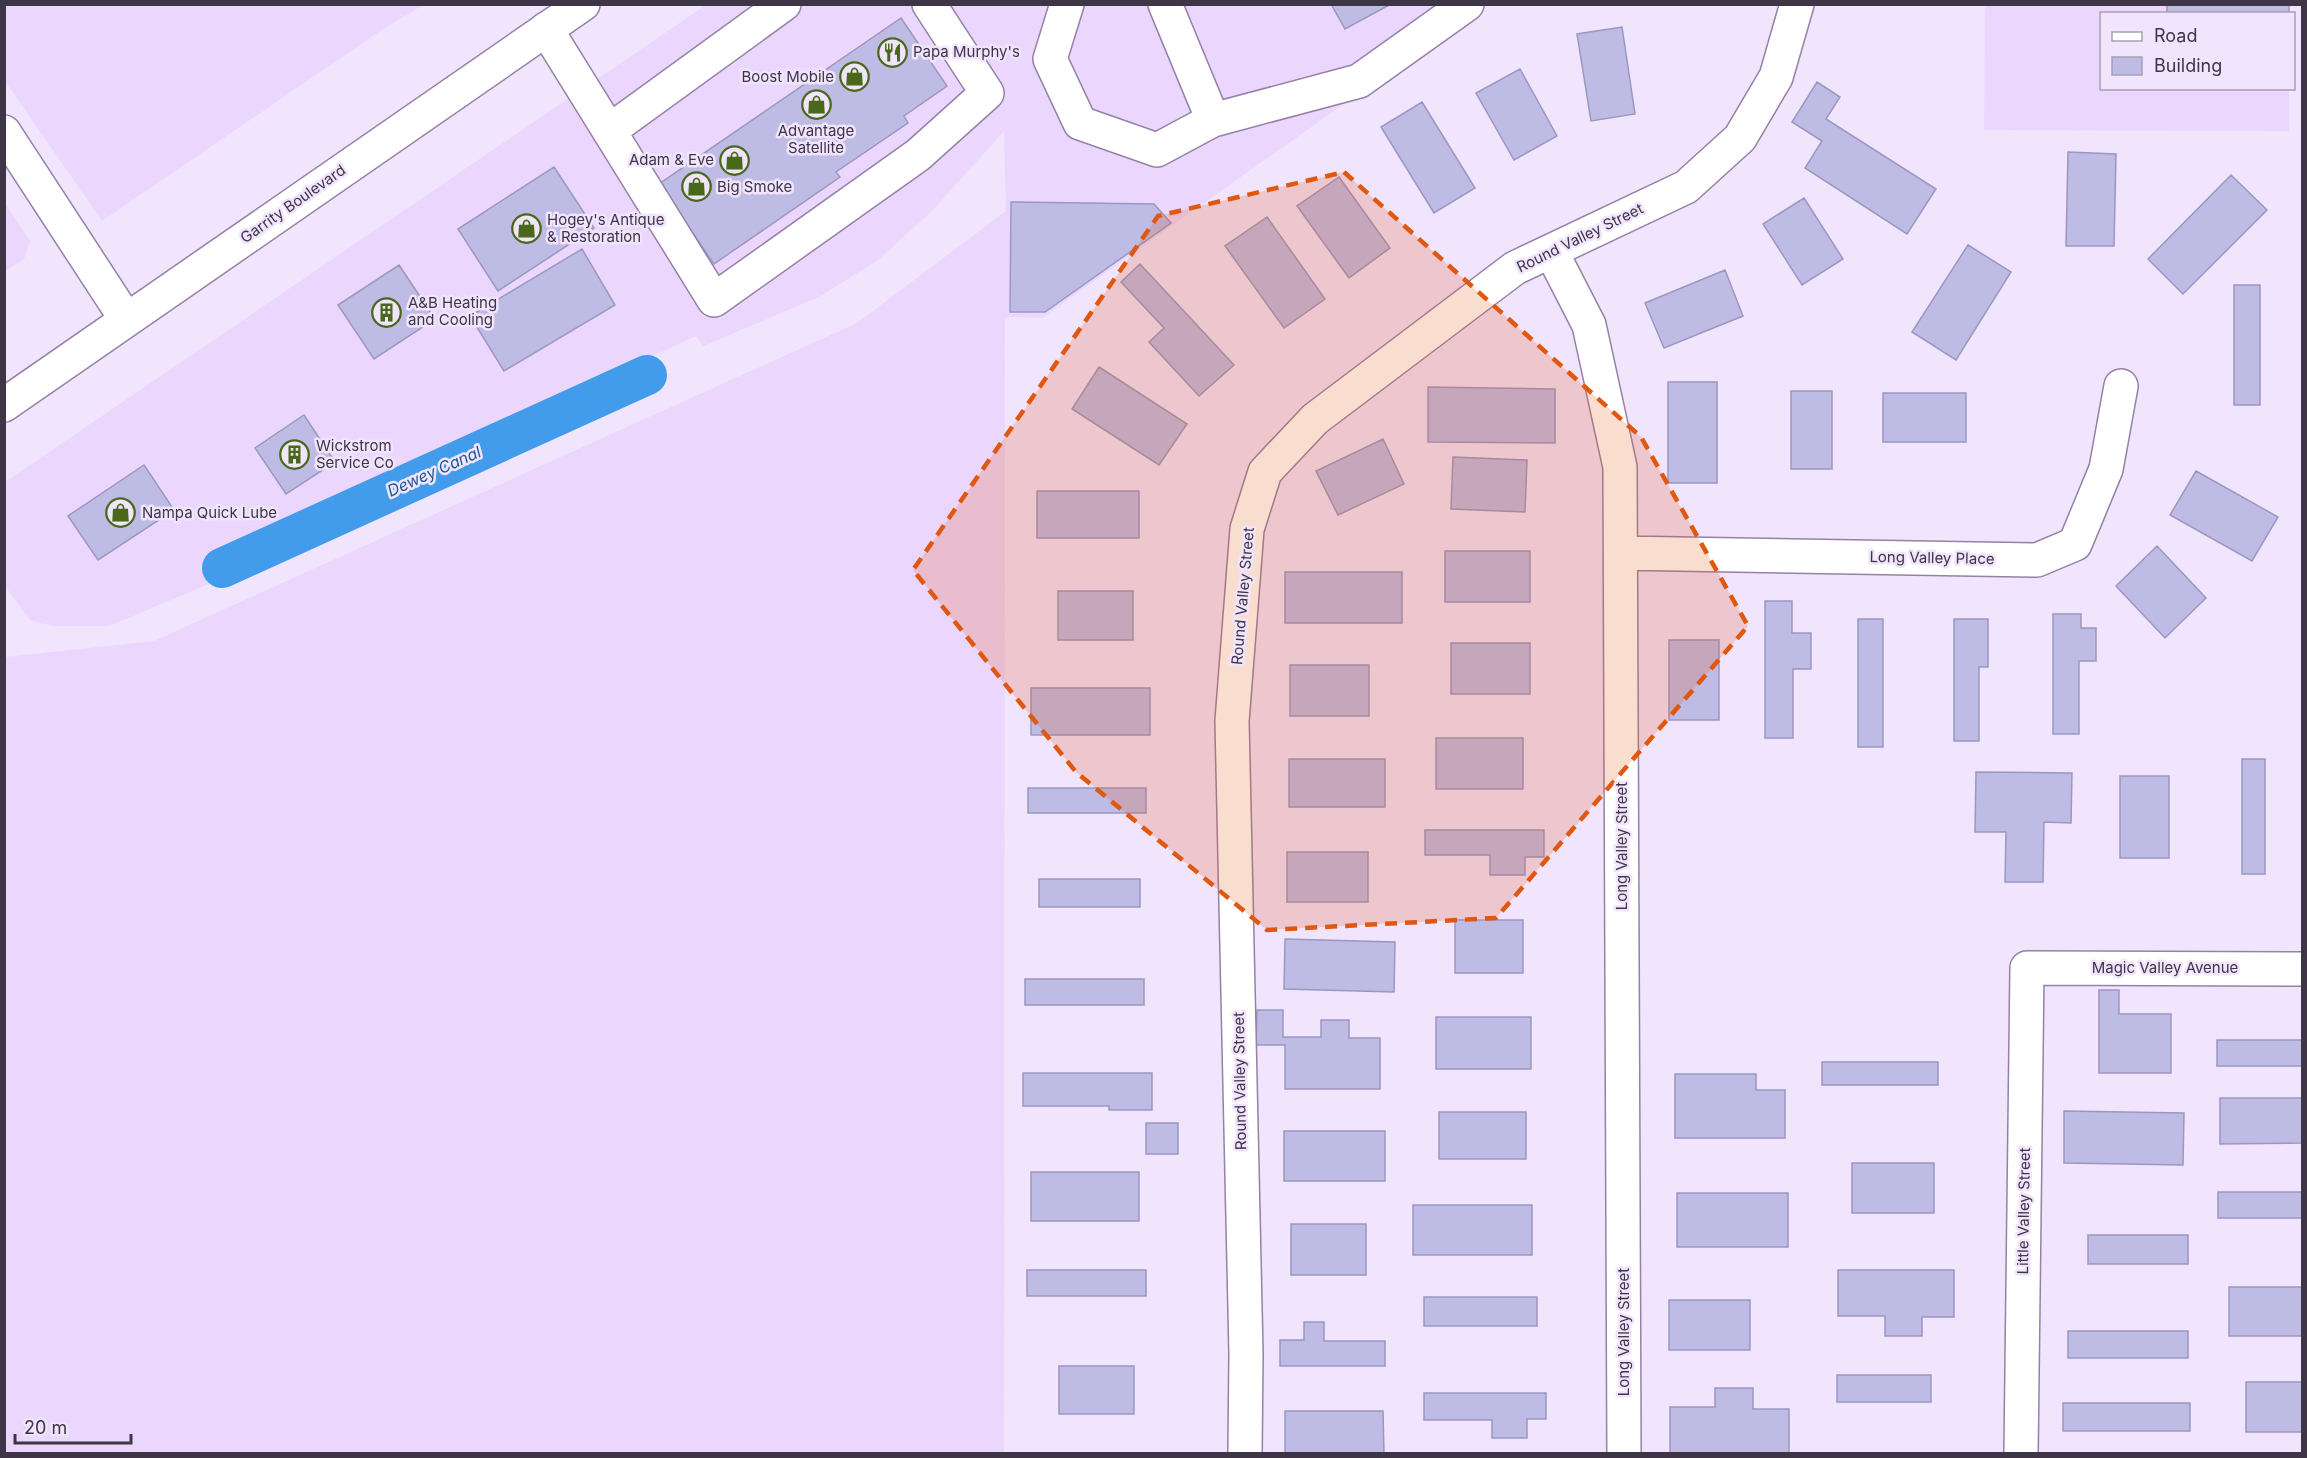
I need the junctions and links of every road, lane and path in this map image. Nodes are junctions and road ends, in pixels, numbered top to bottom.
1 (583, 4) edge
2 (784, 4) edge
3 (929, 4) edge
4 (1066, 4) edge
5 (1165, 4) edge
6 (1467, 4) edge
7 (1797, 4) edge
8 (546, 29) junction
9 (1213, 120) junction
10 (609, 130) junction
11 (4, 132) edge
12 (1551, 251) junction
13 (126, 319) junction
14 (2121, 386) dead end
15 (4, 405) edge
16 (1621, 553) junction
17 (2027, 968) joint
18 (2302, 969) edge
19 (1245, 1454) edge
20 (1624, 1454) edge
21 (2021, 1454) edge

1 - 8 street, Garrity Boulevard
2 - 10 street
3 - 10 street
4 - 9 street
5 - 9 street
6 - 9 street
7 - 12 street, Round Valley Street
8 - 10 street
8 - 13 street, Garrity Boulevard
11 - 13 street
12 - 16 street, Long Valley Street
12 - 19 street, Round Valley Street
13 - 15 street, Garrity Boulevard
14 - 16 street, Long Valley Place
16 - 20 street, Long Valley Street
17 - 18 street, Magic Valley Avenue
17 - 21 street, Little Valley Street

